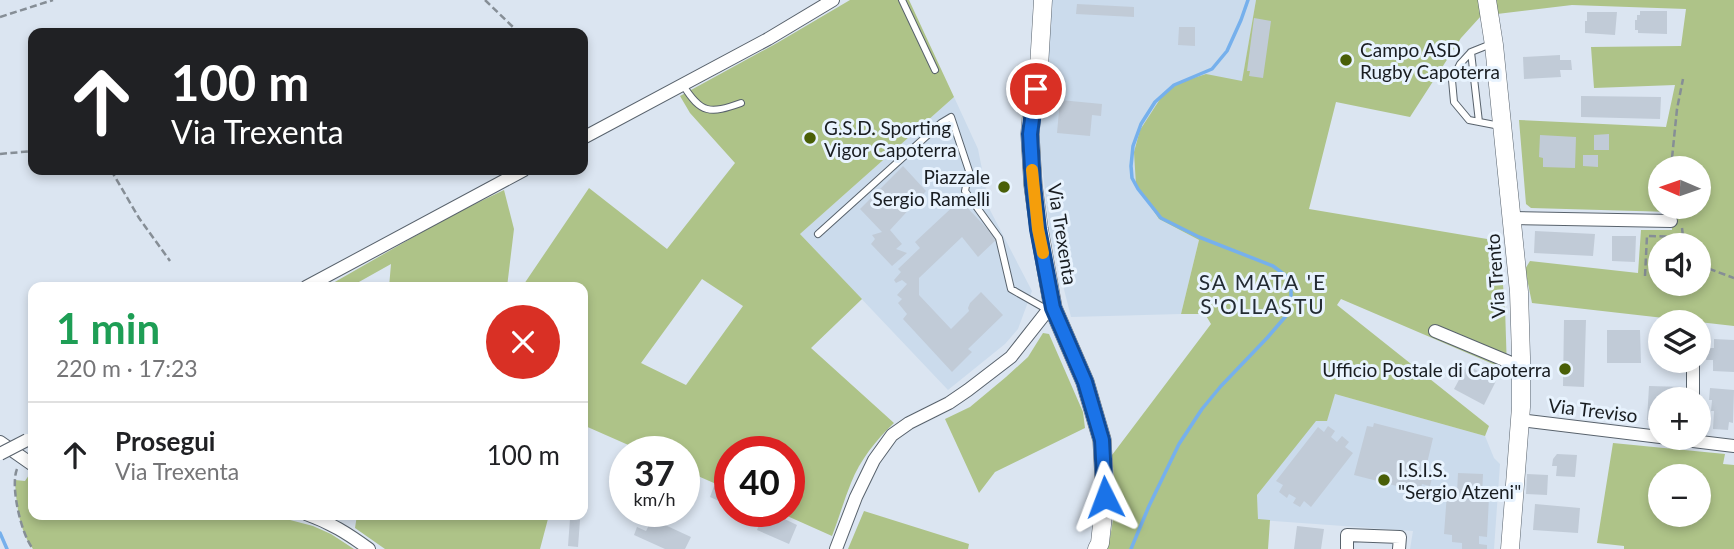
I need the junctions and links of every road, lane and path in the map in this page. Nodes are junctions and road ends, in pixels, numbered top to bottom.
1 (53, 0) edge
2 (485, 0) edge
3 (833, 0) edge
4 (902, 0) edge
5 (1043, 0) edge
6 (1487, 0) edge
7 (0, 17) edge
8 (514, 28) edge
9 (1494, 43) junction
10 (1471, 52) junction
11 (935, 70) dead end
12 (1683, 79) dead end
13 (683, 85) junction
14 (741, 103) dead end
15 (1479, 122) junction
16 (1502, 127) junction
17 (588, 135) edge
18 (28, 152) edge
19 (0, 155) edge
20 (1672, 156) edge
21 (114, 175) edge
22 (515, 175) edge
23 (1511, 218) junction
24 (1671, 221) dead end
25 (818, 234) dead end
26 (1648, 236) edge
27 (170, 261) dead end
28 (1711, 269) edge
29 (1645, 276) dead end
30 (1734, 278) edge
31 (315, 282) edge
32 (1050, 309) junction
33 (1435, 331) dead end
34 (1521, 367) junction
35 (1520, 420) junction
36 (1648, 435) edge
37 (28, 439) edge
38 (0, 442) edge
39 (1711, 443) edge
40 (1734, 446) edge
41 (0, 454) edge
42 (28, 462) edge
43 (322, 520) edge
44 (33, 549) edge
45 (369, 549) edge
46 (836, 549) edge
47 (1097, 549) edge
48 (1348, 549) edge
49 (1399, 549) edge
50 (1510, 549) edge

1 - 7 path
2 - 8 path
3 - 13 street
4 - 11 lane
5 - 32 street, Via Trexenta
6 - 9 street, Via Trento
9 - 10 lane
9 - 16 street, Via Trento
10 - 15 lane
10 - 15 lane
12 - 20 path
13 - 14 lane
13 - 17 street
15 - 16 lane
16 - 23 street, Via Trento
18 - 19 path
21 - 27 path
22 - 31 street
23 - 24 street
23 - 34 street, Via Trento
25 - 32 lane
26 - 29 path
28 - 30 path
32 - 46 street, Via Trexenta
32 - 47 street
33 - 34 street
34 - 35 street, Via Trento
35 - 36 street, Via Treviso
35 - 50 street, Via Trento
37 - 41 street, bridge
38 - 42 street
39 - 40 street, Via Treviso
42 - 44 path
43 - 45 street
48 - 49 street

